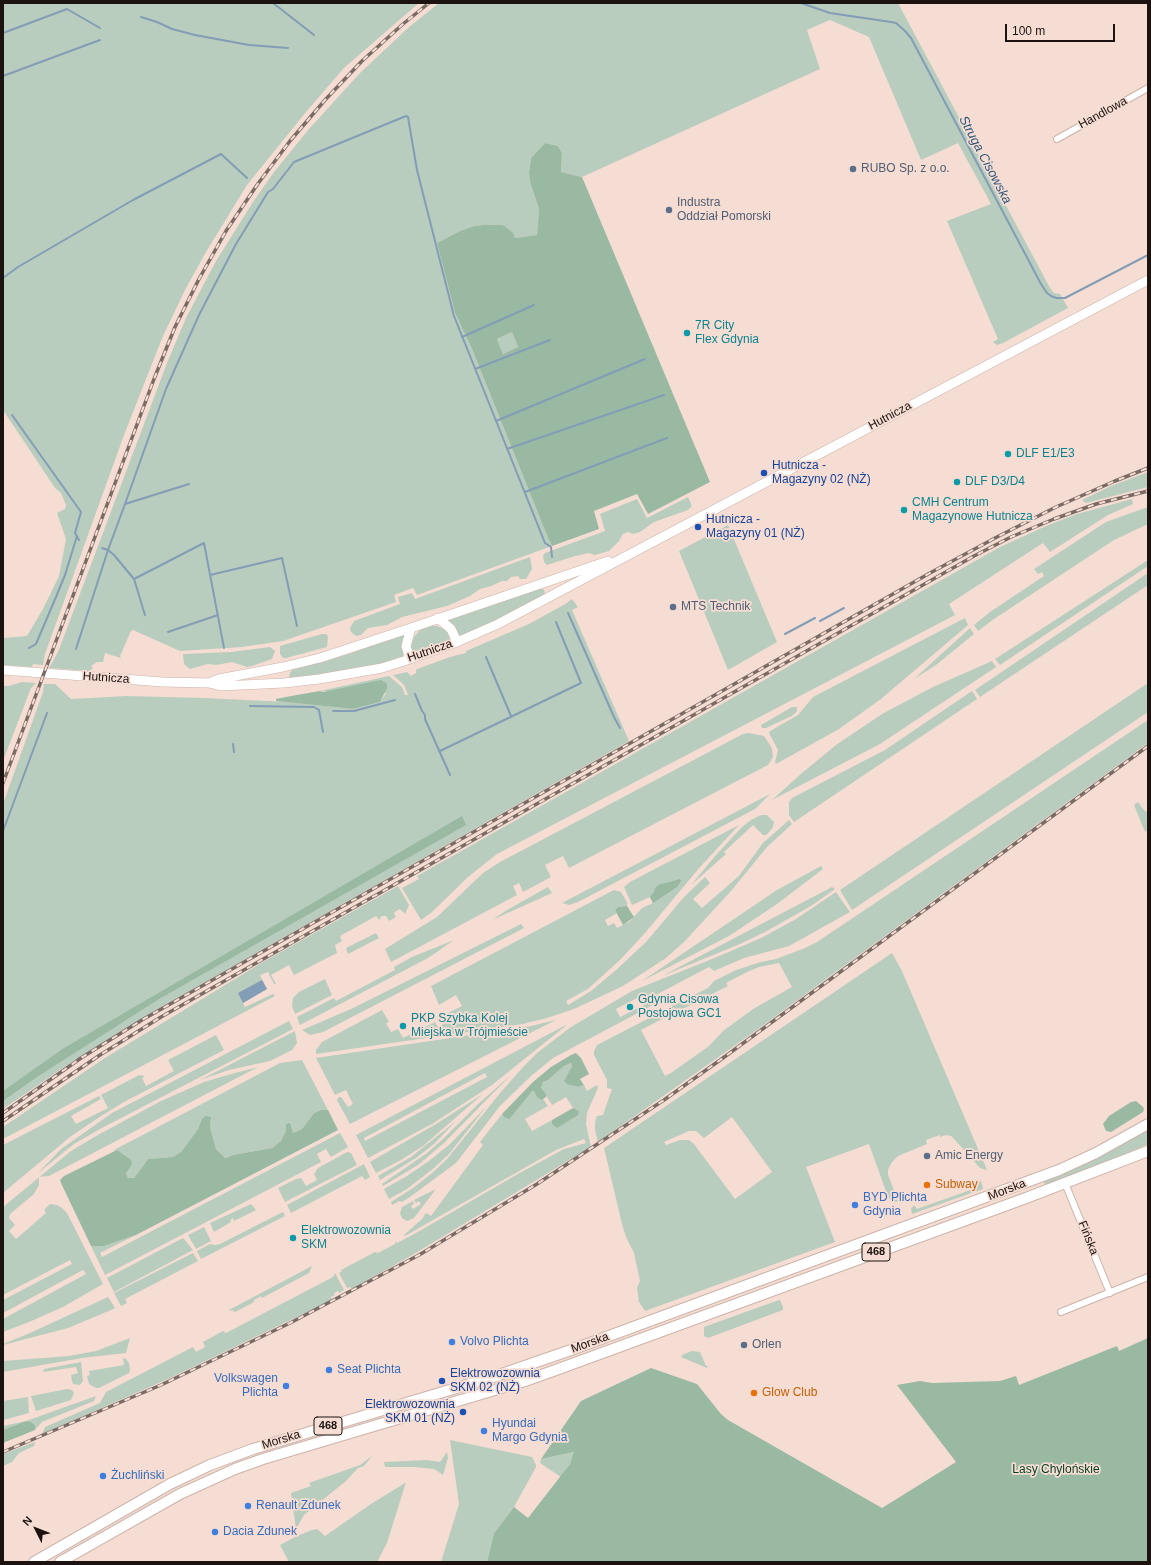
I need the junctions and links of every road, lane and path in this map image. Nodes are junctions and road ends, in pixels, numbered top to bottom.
1 (1148, 88) edge
2 (1057, 139) dead end
3 (1148, 280) edge
4 (632, 553) junction
5 (546, 582) junction
6 (553, 596) junction
7 (438, 618) junction
8 (412, 628) junction
9 (457, 642) junction
10 (410, 659) junction
11 (283, 666) junction
12 (3, 670) edge
13 (209, 683) junction
14 (284, 683) junction
15 (1148, 1124) edge
16 (1148, 1151) edge
17 (1065, 1183) junction
18 (1148, 1277) edge
19 (1110, 1293) junction
20 (1061, 1312) dead end
21 (34, 1562) edge
22 (60, 1562) edge

1 - 2 street, Handlowa
3 - 4 main road, Hutnicza
4 - 5 main road, Hutnicza
4 - 6 main road, Hutnicza
5 - 6 main road
5 - 7 main road, Hutnicza
6 - 9 main road, Hutnicza
7 - 8 main road, Hutnicza
7 - 9 main road
8 - 10 main road
8 - 11 main road, Hutnicza
9 - 10 main road, Hutnicza
10 - 14 main road, Hutnicza
11 - 13 main road, Hutnicza
11 - 14 main road
12 - 13 main road, Hutnicza
13 - 14 main road, Hutnicza
15 - 21 main road, Morska / 468
16 - 17 main road, Morska / 468
17 - 19 street, Fińska
17 - 22 main road, Morska / 468
18 - 19 street
19 - 20 street

